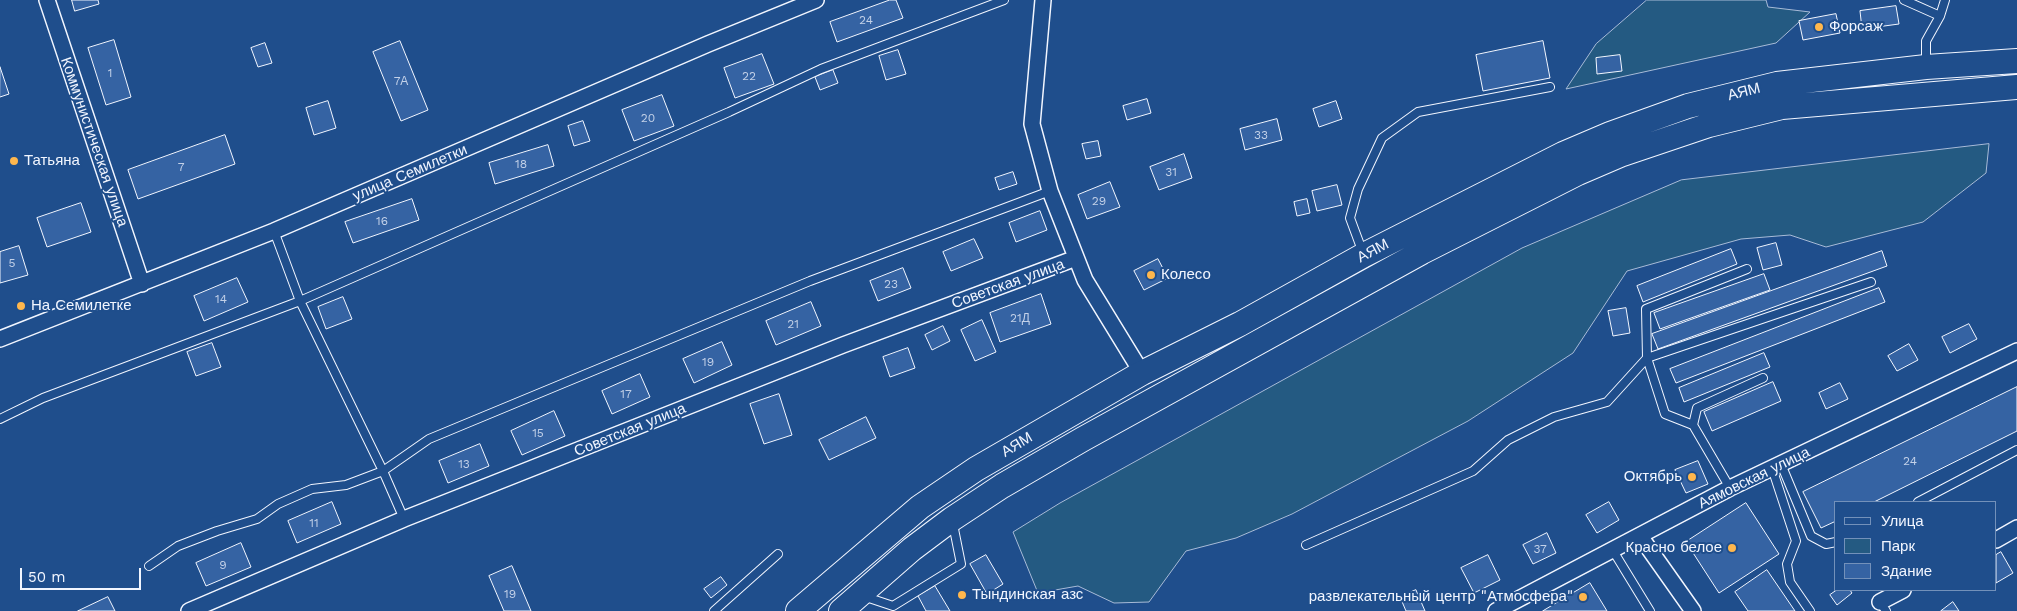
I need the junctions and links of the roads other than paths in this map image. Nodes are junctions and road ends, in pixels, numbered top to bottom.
1 (46, 0) edge
2 (816, 0) edge
3 (1004, 0) edge
4 (1043, 0) edge
5 (1904, 0) edge
6 (1945, 0) edge
7 (1940, 16) junction
8 (2017, 60) edge
9 (1926, 67) junction
10 (1550, 87) dead end
11 (2017, 87) edge
12 (1050, 191) junction
13 (274, 231) junction
14 (1364, 255) junction
15 (1076, 258) junction
16 (1747, 269) dead end
17 (1871, 282) dead end
18 (142, 284) junction
19 (300, 301) junction
20 (0, 339) edge
21 (2017, 352) edge
22 (1647, 358) junction
23 (1142, 373) junction
24 (1763, 378) dead end
25 (0, 419) edge
26 (1693, 425) junction
27 (2017, 450) edge
28 (1777, 466) junction
29 (383, 471) junction
30 (1730, 488) junction
31 (1920, 501) edge
32 (952, 518) junction
33 (404, 519) junction
34 (2017, 528) edge
35 (1640, 536) junction
36 (1997, 539) edge
37 (1834, 542) edge
38 (1306, 544) dead end
39 (1612, 549) junction
40 (778, 554) dead end
41 (149, 566) dead end
42 (1902, 591) edge
43 (859, 595) junction
44 (1514, 607) edge
45 (1883, 607) edge
46 (189, 611) edge
47 (714, 611) edge
48 (798, 611) edge
49 (841, 611) edge
50 (1496, 611) edge
51 (1650, 611) edge
52 (1693, 611) edge
53 (1810, 611) edge

1 - 18 street, Коммунистическая улица
2 - 13 street, улица Семилетки
3 - 19 lane
4 - 12 street
5 - 7 lane
6 - 7 lane
7 - 9 lane
8 - 9 highway, АЯМ
9 - 14 highway, АЯМ
10 - 14 lane
11 - 32 highway, АЯМ
12 - 15 street
12 - 29 lane
13 - 18 street, улица Семилетки
13 - 19 lane
14 - 23 highway, АЯМ
15 - 23 street
15 - 33 street, Советская улица
16 - 22 lane
17 - 22 lane
18 - 20 street, улица Семилетки
19 - 25 lane
19 - 29 lane
21 - 28 street, Аямовская улица
22 - 26 lane
22 - 38 lane
23 - 48 highway, АЯМ
24 - 26 lane
26 - 30 lane
27 - 31 lane
28 - 30 street, Аямовская улица
28 - 37 lane
28 - 53 lane
29 - 33 lane
29 - 41 lane
30 - 35 street, Аямовская улица
32 - 43 highway, АЯМ
32 - 43 lane
33 - 46 street, Советская улица
34 - 36 street
35 - 39 street, Аямовская улица
35 - 52 street
39 - 44 street, Аямовская улица
39 - 51 lane
40 - 47 lane
42 - 45 street
43 - 49 highway, АЯМ
44 - 50 street, Аямовская улица

